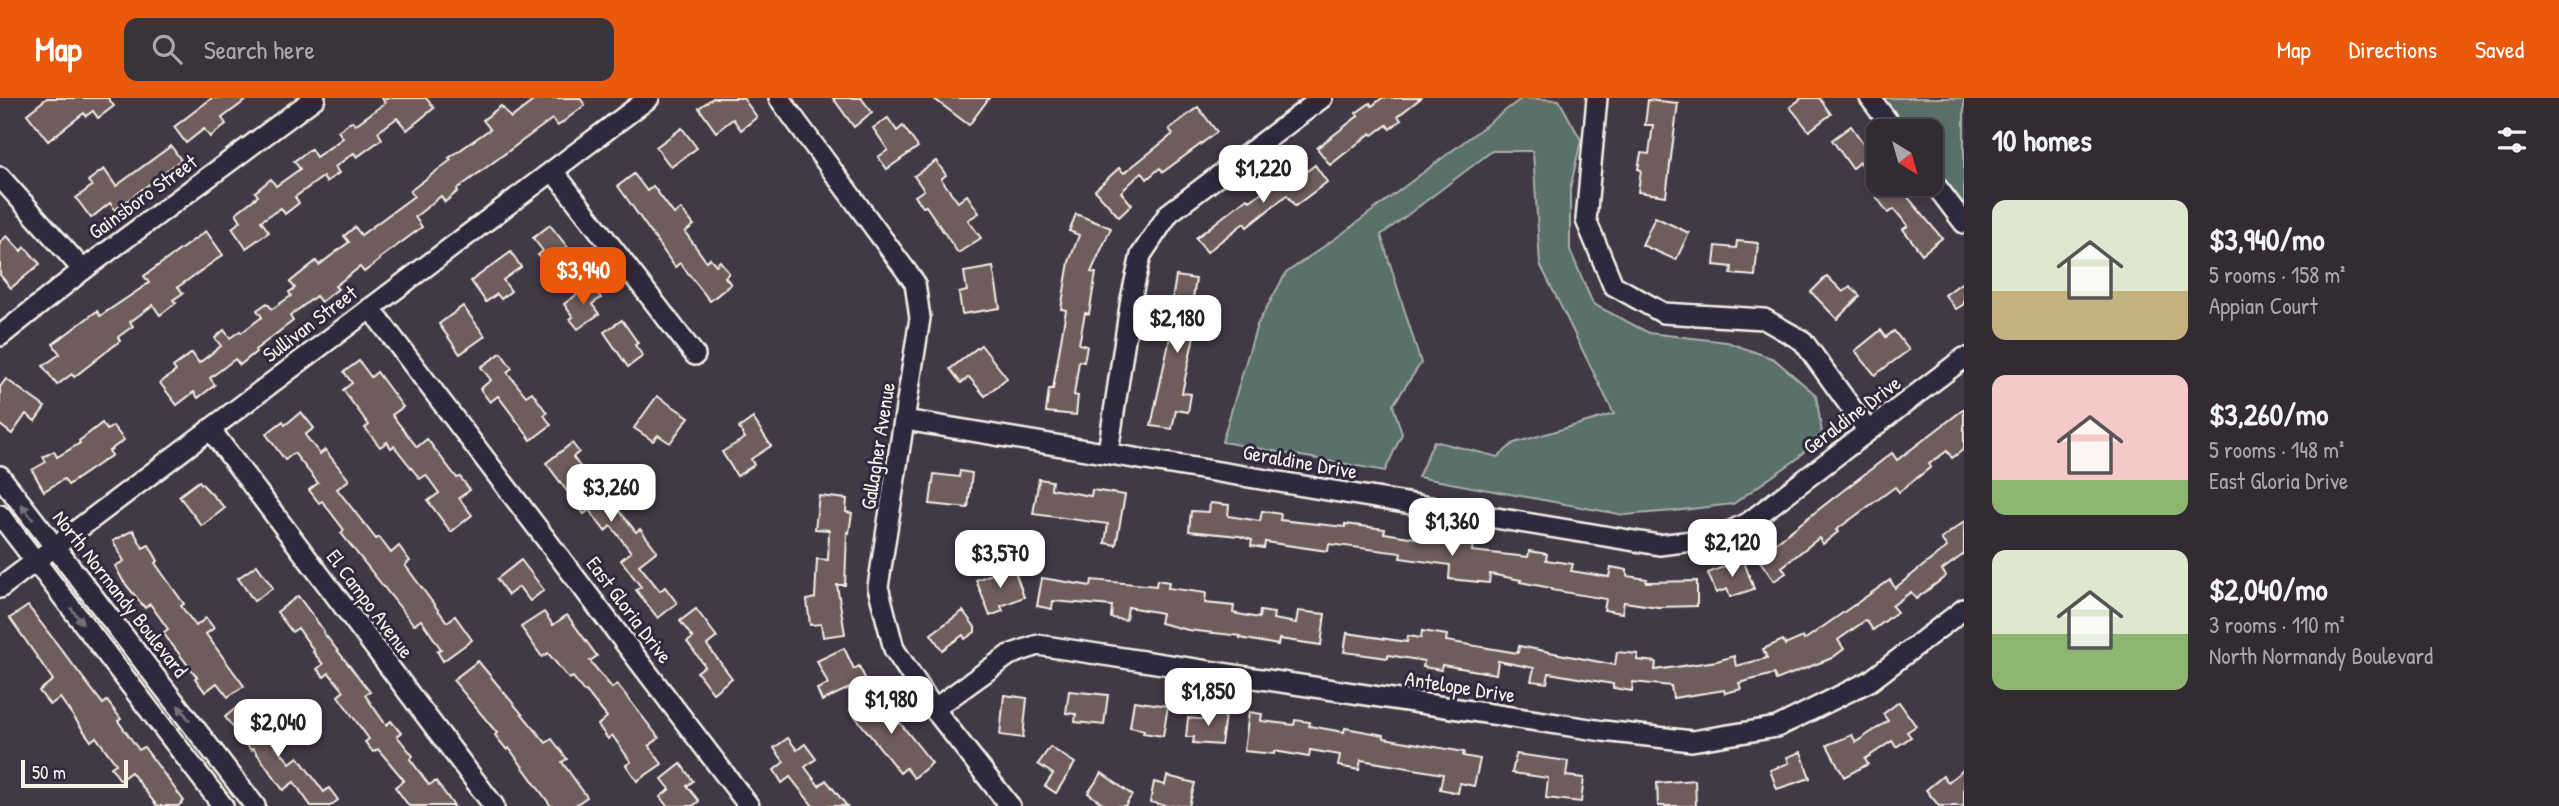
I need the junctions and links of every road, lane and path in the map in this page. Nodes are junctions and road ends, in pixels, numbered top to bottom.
1 (315, 98) edge
2 (649, 98) edge
3 (779, 98) edge
4 (1322, 98) edge
5 (1597, 98) edge
6 (1870, 98) edge
7 (1886, 119) edge
8 (553, 170) junction
9 (0, 177) edge
10 (1943, 195) edge
11 (1964, 223) edge
12 (83, 270) junction
13 (370, 308) junction
14 (0, 336) edge
15 (695, 355) dead end
16 (1964, 358) edge
17 (905, 420) junction
18 (210, 429) junction
19 (1868, 431) junction
20 (1108, 452) junction
21 (0, 476) edge
22 (0, 515) edge
23 (54, 547) junction
24 (35, 562) junction
25 (0, 588) edge
26 (1964, 608) edge
27 (934, 709) junction
28 (223, 806) edge
29 (255, 806) edge
30 (494, 806) edge
31 (749, 806) edge
32 (1010, 806) edge

1 - 12 street, Gainsboro Street
2 - 8 street, Sullivan Street
3 - 17 street, Gallagher Avenue
4 - 20 street
5 - 19 street
6 - 7 street
8 - 13 street, Sullivan Street
8 - 15 street
9 - 12 street
10 - 11 street
12 - 14 street, Gainsboro Street
13 - 18 street, Sullivan Street
13 - 31 street, East Gloria Drive
16 - 19 street, Geraldine Drive
17 - 20 street, Geraldine Drive
17 - 27 street, Gallagher Avenue
18 - 23 street, Sullivan Street
18 - 30 street, El Campo Avenue
19 - 20 street, Geraldine Drive
23 -> 21 street, North Normandy Boulevard
22 - 24 street
23 - 24 street, Sullivan Street
29 -> 23 street, North Normandy Boulevard
24 - 25 street, Sullivan Street
24 -> 28 street
26 - 27 street, Antelope Drive
27 - 32 street, Gallagher Avenue

